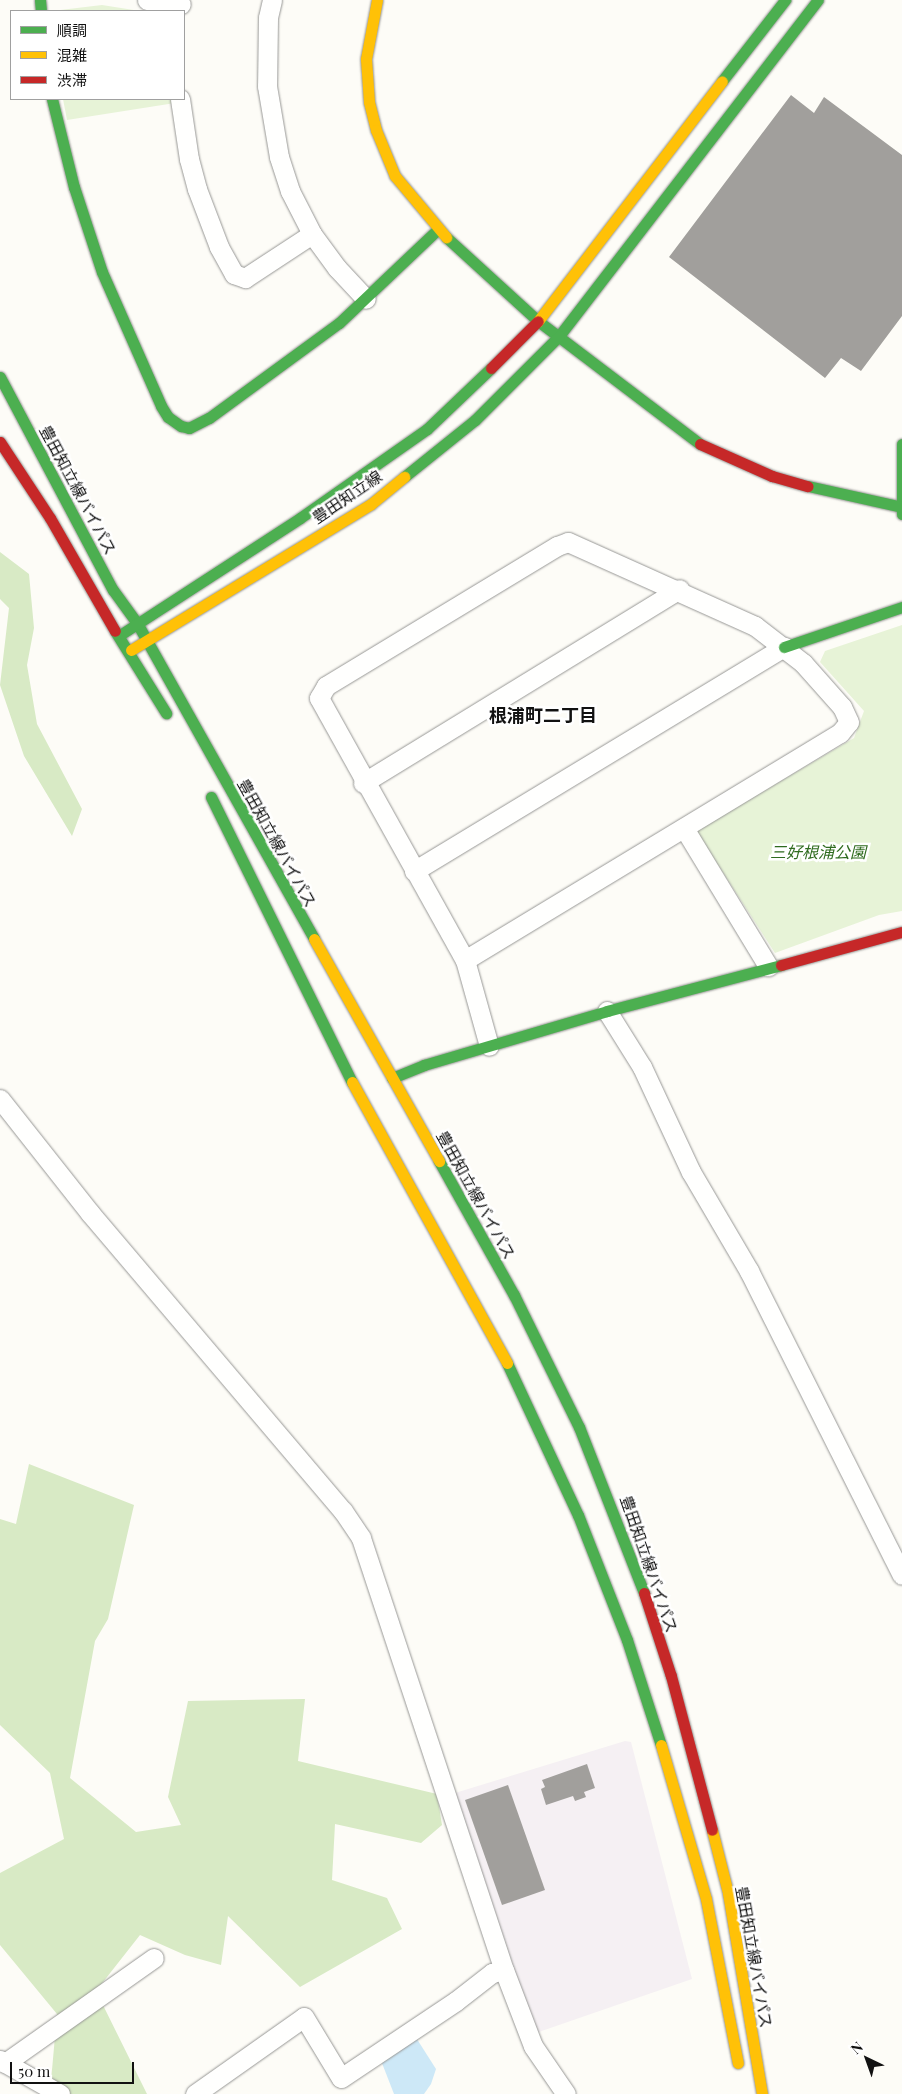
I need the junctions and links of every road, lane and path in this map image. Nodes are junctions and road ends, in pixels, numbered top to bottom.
1 (147, 0) edge
2 (272, 0) edge
3 (377, 0) edge
4 (785, 0) edge
5 (818, 0) edge
6 (182, 5) edge
7 (52, 100) edge
8 (180, 100) edge
9 (438, 229) junction
10 (312, 234) junction
11 (366, 299) junction
12 (538, 321) junction
13 (559, 336) junction
14 (0, 378) edge
15 (0, 442) edge
16 (902, 444) edge
17 (902, 509) edge
18 (679, 589) junction
19 (902, 607) edge
20 (137, 623) junction
21 (118, 636) junction
22 (146, 641) junction
23 (784, 647) junction
24 (127, 652) junction
25 (172, 724) dead end
26 (363, 783) junction
27 (206, 787) dead end
28 (684, 828) junction
29 (414, 871) junction
30 (902, 932) edge
31 (465, 960) junction
32 (768, 966) junction
33 (606, 1011) junction
34 (489, 1046) junction
35 (392, 1078) junction
36 (0, 1099) edge
37 (902, 1575) edge
38 (154, 1958) dead end
39 (504, 1970) junction
40 (2, 2061) edge
41 (740, 2076) dead end
42 (60, 2094) edge
43 (195, 2094) edge
44 (566, 2094) edge
45 (762, 2094) edge

1 - 6 street
2 - 10 street
3 - 9 main road
4 - 12 main road, 豊田知立線
5 - 13 main road, 豊田知立線
7 - 11 main road
8 - 10 street
9 - 11 main road
9 - 12 main road
10 - 11 street
12 - 13 main road
12 - 20 main road, 豊田知立線
13 - 17 main road
13 - 22 main road, 豊田知立線
14 - 20 main road, 豊田知立線バイパス
15 - 21 main road
16 - 17 main road
18 - 23 street
18 - 26 street
18 - 26 street
19 - 23 main road
20 - 21 main road, 豊田知立線
20 - 22 main road, 豊田知立線バイパス
21 - 24 main road
22 - 24 main road, 豊田知立線
22 - 35 main road, 豊田知立線バイパス
23 - 28 street
23 - 29 street
24 - 25 main road
26 - 29 street
27 - 41 main road
28 - 31 street
28 - 32 street
29 - 31 street
30 - 32 main road
31 - 34 street
32 - 33 main road
33 - 34 main road
33 - 37 street
34 - 35 main road
35 - 45 main road, 豊田知立線バイパス
36 - 39 street
38 - 40 street
39 - 43 street
39 - 44 street
40 - 42 street

